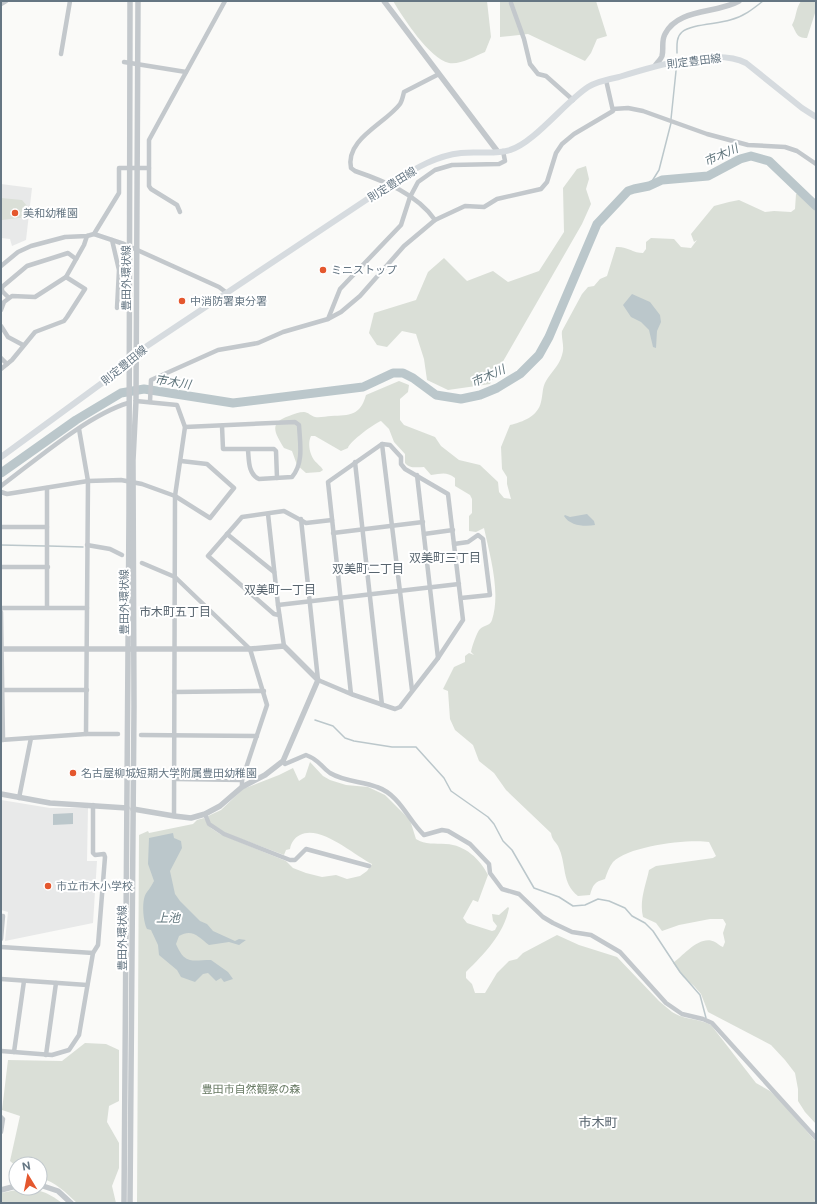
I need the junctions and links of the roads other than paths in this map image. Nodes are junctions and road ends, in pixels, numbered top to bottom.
1 (6, 1) edge
2 (70, 1) edge
3 (130, 1) edge
4 (138, 1) edge
5 (225, 1) edge
6 (384, 1) edge
7 (739, 1) edge
8 (512, 3) dead end
9 (1, 4) edge
10 (62, 54) dead end
11 (124, 62) dead end
12 (655, 66) junction
13 (186, 72) junction
14 (439, 74) junction
15 (606, 80) junction
16 (573, 100) junction
17 (613, 109) junction
18 (816, 117) edge
19 (500, 151) junction
20 (816, 164) edge
21 (149, 168) junction
22 (390, 184) junction
23 (410, 197) junction
24 (180, 212) dead end
25 (434, 220) junction
26 (94, 234) junction
27 (87, 236) junction
28 (112, 240) junction
29 (76, 258) junction
30 (1, 266) edge
31 (66, 277) junction
32 (227, 293) junction
33 (8, 297) junction
34 (117, 308) dead end
35 (1, 310) edge
36 (328, 319) junction
37 (1, 326) edge
38 (24, 345) junction
39 (136, 354) junction
40 (1, 358) edge
41 (129, 360) junction
42 (6, 364) junction
43 (1, 369) edge
44 (136, 399) junction
45 (129, 401) junction
46 (150, 402) junction
47 (222, 426) junction
48 (185, 427) junction
49 (80, 429) junction
50 (382, 444) junction
51 (248, 450) junction
52 (1, 457) edge
53 (180, 461) junction
54 (355, 462) junction
55 (417, 475) junction
56 (277, 478) junction
57 (88, 480) junction
58 (131, 482) junction
59 (1, 486) edge
60 (47, 488) junction
61 (1, 492) edge
62 (176, 496) junction
63 (268, 514) junction
64 (301, 519) junction
65 (332, 520) junction
66 (423, 522) junction
67 (392, 526) junction
68 (1, 527) edge
69 (47, 527) junction
70 (363, 529) junction
71 (453, 530) junction
72 (333, 533) junction
73 (227, 534) junction
74 (424, 534) junction
75 (454, 544) junction
76 (87, 545) junction
77 (122, 555) dead end
78 (142, 563) dead end
79 (1, 567) edge
80 (48, 567) junction
81 (274, 572) junction
82 (175, 577) junction
83 (459, 584) junction
84 (430, 587) junction
85 (401, 591) junction
86 (371, 595) junction
87 (341, 598) junction
88 (461, 598) junction
89 (311, 601) junction
90 (278, 605) junction
91 (47, 607) junction
92 (1, 608) edge
93 (87, 608) junction
94 (1, 612) edge
95 (279, 615) junction
96 (284, 646) junction
97 (2, 649) edge
98 (87, 649) junction
99 (128, 649) junction
100 (134, 649) junction
101 (174, 649) junction
102 (250, 649) junction
103 (438, 658) junction
104 (318, 680) junction
105 (2, 690) edge
106 (87, 690) junction
107 (412, 690) junction
108 (174, 692) junction
109 (264, 692) junction
110 (351, 694) junction
111 (382, 705) junction
112 (86, 734) junction
113 (118, 734) dead end
114 (141, 734) dead end
115 (175, 735) junction
116 (256, 736) junction
117 (31, 738) junction
118 (2, 740) edge
119 (283, 761) junction
120 (174, 779) junction
121 (242, 780) junction
122 (242, 787) junction
123 (1, 794) edge
124 (19, 798) junction
125 (93, 805) junction
126 (130, 808) junction
127 (205, 814) junction
128 (174, 816) junction
129 (369, 866) dead end
130 (1, 916) edge
131 (1, 940) edge
132 (1, 947) edge
133 (93, 953) junction
134 (1, 979) edge
135 (24, 981) junction
136 (56, 983) junction
137 (87, 985) junction
138 (1, 1051) edge
139 (14, 1052) junction
140 (46, 1055) junction
141 (1, 1116) edge
142 (1, 1132) edge
143 (816, 1138) edge
144 (48, 1188) edge
145 (71, 1203) edge
146 (124, 1203) edge
147 (130, 1203) edge

1 - 9 street
2 - 10 street
3 - 41 street, 豊田外環状線
4 - 39 street, 豊田外環状線
5 - 13 street
6 - 14 street
7 - 12 street
8 - 16 street
11 - 13 street
12 - 15 main road, 則定豊田線
12 - 18 main road, 則定豊田線
13 - 21 street
14 - 19 street
14 - 22 street
15 - 16 main road, 則定豊田線
15 - 17 street
16 - 19 main road, 則定豊田線
17 - 20 street
17 - 25 street
19 - 22 main road, 則定豊田線
19 - 23 street
21 - 24 street
21 - 26 street
22 - 23 street
22 - 32 main road, 則定豊田線
23 - 25 street
23 - 36 street
25 - 36 street
26 - 27 street
26 - 28 street
27 - 29 street
27 - 30 street
28 - 32 street
28 - 34 street
29 - 31 street
29 - 33 street
31 - 33 street
31 - 38 street
32 - 39 main road, 則定豊田線
33 - 35 street
36 - 46 street
37 - 38 street
38 - 42 street
39 - 41 main road, 則定豊田線
39 - 44 street, 豊田外環状線
40 - 42 street
41 - 45 street, 豊田外環状線
41 - 52 main road, 則定豊田線
42 - 43 street
44 - 46 street
44 - 58 street, 豊田外環状線
45 - 49 street
45 - 58 street, 豊田外環状線
46 - 48 street
47 - 48 street
47 - 51 street
47 - 56 street
48 - 53 street
49 - 57 street
49 - 59 street
50 - 54 street
50 - 55 street
50 - 67 street
51 - 56 street
51 - 56 street
53 - 62 street
53 - 62 street
54 - 65 street
54 - 70 street
55 - 66 street
55 - 71 street
57 - 58 street
57 - 60 street
57 - 76 street
58 - 62 street
58 - 99 street, 豊田外環状線
58 - 100 street, 豊田外環状線
60 - 61 street
60 - 69 street
62 - 82 street
63 - 64 street
63 - 73 street
63 - 81 street
64 - 65 street
64 - 89 street
65 - 72 street
66 - 67 street
66 - 74 street
67 - 70 street
67 - 85 street
68 - 69 street
69 - 80 street
70 - 72 street
70 - 86 street
71 - 74 street
71 - 75 street
72 - 87 street
73 - 81 street
73 - 95 street
74 - 84 street
75 - 83 street
75 - 88 street
76 - 77 street
76 - 93 street
78 - 82 street
79 - 80 street
80 - 91 street
81 - 90 street
82 - 101 street
82 - 102 street
83 - 84 street
83 - 88 street
84 - 85 street
84 - 103 street
85 - 86 street
85 - 107 street
86 - 87 street
86 - 111 street
87 - 89 street
87 - 110 street
88 - 103 street
89 - 90 street
89 - 104 street
90 - 95 street
91 - 92 street
91 - 93 street
93 - 98 street
94 - 97 street
95 - 96 street
96 - 102 street
96 - 104 street
97 - 98 street
97 - 105 street
98 - 99 street
98 - 106 street
99 - 100 street
99 - 126 street, 豊田外環状線
100 - 101 street
100 - 126 street, 豊田外環状線
101 - 102 street
101 - 108 street
102 - 109 street
103 - 107 street
104 - 110 street
104 - 119 street
105 - 106 street
105 - 118 street
106 - 112 street
107 - 111 street
108 - 109 street
108 - 115 street
109 - 116 street
110 - 111 street
112 - 113 street
112 - 117 street
114 - 115 street
115 - 116 street
115 - 120 street
116 - 121 street
117 - 118 street
117 - 124 street
119 - 122 street
119 - 143 street
120 - 121 street
120 - 128 street
121 - 122 street
122 - 127 street
123 - 124 street
124 - 125 street
125 - 126 street
125 - 133 street
126 - 128 street
126 - 146 street, 豊田外環状線
126 - 147 street, 豊田外環状線
127 - 128 street
127 - 129 street
130 - 131 street
132 - 133 street
133 - 137 street
134 - 135 street
135 - 136 street
135 - 139 street
136 - 137 street
136 - 140 street
137 - 140 street
138 - 139 street
139 - 140 street
141 - 142 street
144 - 145 street

